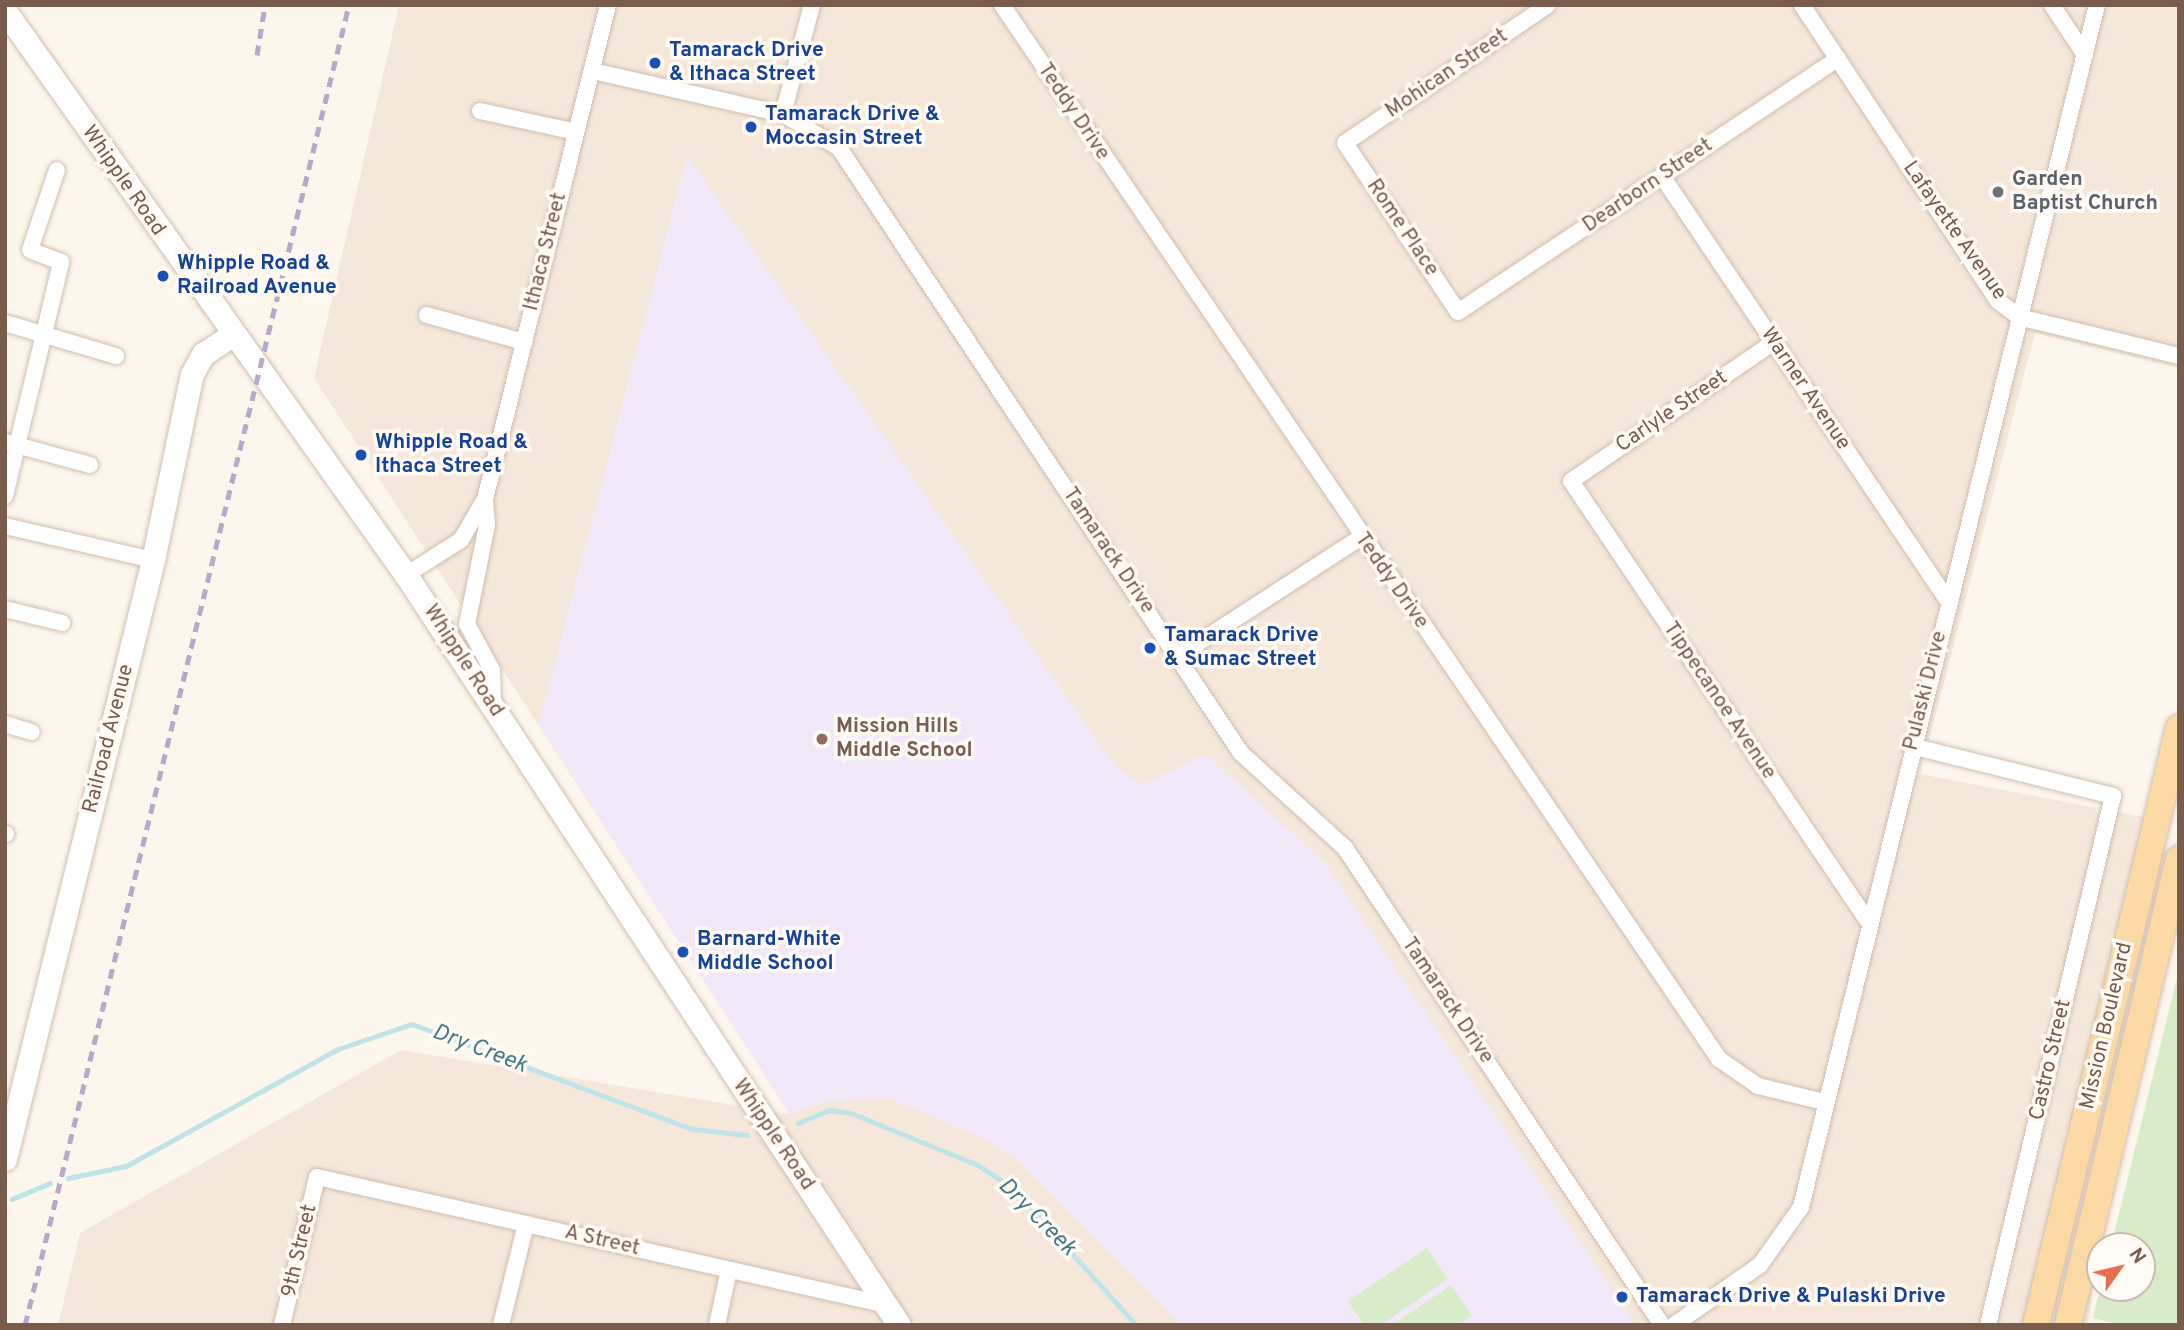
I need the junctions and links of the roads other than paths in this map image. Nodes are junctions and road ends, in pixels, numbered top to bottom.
1 (608, 5) edge
2 (812, 5) edge
3 (1002, 5) edge
4 (1548, 5) edge
5 (1802, 5) edge
6 (2052, 5) edge
7 (2097, 5) edge
8 (5, 11) edge
9 (2085, 55) junction
10 (1838, 60) junction
11 (593, 71) junction
12 (480, 111) dead end
13 (783, 114) junction
14 (576, 132) junction
15 (1345, 143) joint
16 (57, 170) dead end
17 (1662, 176) junction
18 (1458, 312) joint
19 (427, 315) dead end
20 (2019, 317) junction
21 (5, 323) edge
22 (232, 335) junction
23 (43, 336) junction
24 (524, 342) junction
25 (1774, 342) junction
26 (116, 356) dead end
27 (2179, 356) edge
28 (11, 444) edge
29 (90, 466) dead end
30 (1571, 481) joint
31 (5, 496) edge
32 (485, 499) junction
33 (5, 526) edge
34 (1360, 538) junction
35 (153, 560) junction
36 (406, 575) junction
37 (1948, 601) junction
38 (5, 609) edge
39 (62, 623) dead end
40 (1178, 656) junction
41 (493, 706) junction
42 (5, 724) edge
43 (2179, 728) edge
44 (32, 732) dead end
45 (1912, 746) junction
46 (2179, 859) edge
47 (1867, 920) junction
48 (1824, 1102) junction
49 (5, 1159) edge
50 (317, 1177) joint
51 (526, 1224) junction
52 (729, 1270) junction
53 (893, 1315) edge
54 (282, 1325) edge
55 (501, 1325) edge
56 (717, 1325) edge
57 (1662, 1325) edge
58 (1674, 1325) edge
59 (1989, 1325) edge
60 (2036, 1325) edge
61 (2068, 1325) edge

1 - 11 street, Ithaca Street
2 - 13 street
3 - 34 street, Teddy Drive
4 - 15 street, Mohican Street
5 - 10 street, Lafayette Avenue
6 - 9 street
7 - 9 street, Pulaski Drive
8 - 22 main road, Whipple Road
9 - 20 street, Pulaski Drive
10 - 17 street, Dearborn Street
10 - 20 street, Lafayette Avenue
11 - 13 street, Tamarack Drive
11 - 14 street, Ithaca Street
12 - 14 street
13 - 40 street, Tamarack Drive
14 - 24 street, Ithaca Street
15 - 18 street, Rome Place
16 - 23 street
17 - 18 street, Dearborn Street
17 - 25 street, Warner Avenue
19 - 24 street
20 - 27 street, Lafayette Avenue
20 - 37 street, Pulaski Drive
21 - 23 street
22 - 35 main road, Railroad Avenue
22 - 36 main road, Whipple Road
23 - 26 street
23 - 28 street
24 - 32 street, Ithaca Street
25 - 30 street, Carlyle Street
25 - 37 street, Warner Avenue
28 - 29 street
28 - 31 street
30 - 47 street, Tippecanoe Avenue
32 - 36 street, Ithaca Street
32 - 41 street, Ithaca Street
33 - 35 street
34 - 40 street
34 - 48 street, Teddy Drive
35 - 49 main road, Railroad Avenue
36 - 41 main road, Whipple Road
37 - 45 street, Pulaski Drive
38 - 39 street
40 - 57 street, Tamarack Drive
41 - 53 main road, Whipple Road
42 - 44 street
43 - 60 main road, Mission Boulevard
45 - 47 street, Pulaski Drive
45 - 59 street, Castro Street
46 - 61 main road, Mission Boulevard
47 - 48 street, Pulaski Drive
48 - 58 street, Pulaski Drive
50 - 51 street, A Street
50 - 54 street, 9th Street
51 - 52 street, A Street
51 - 55 street
52 - 53 street, A Street
52 - 56 street

